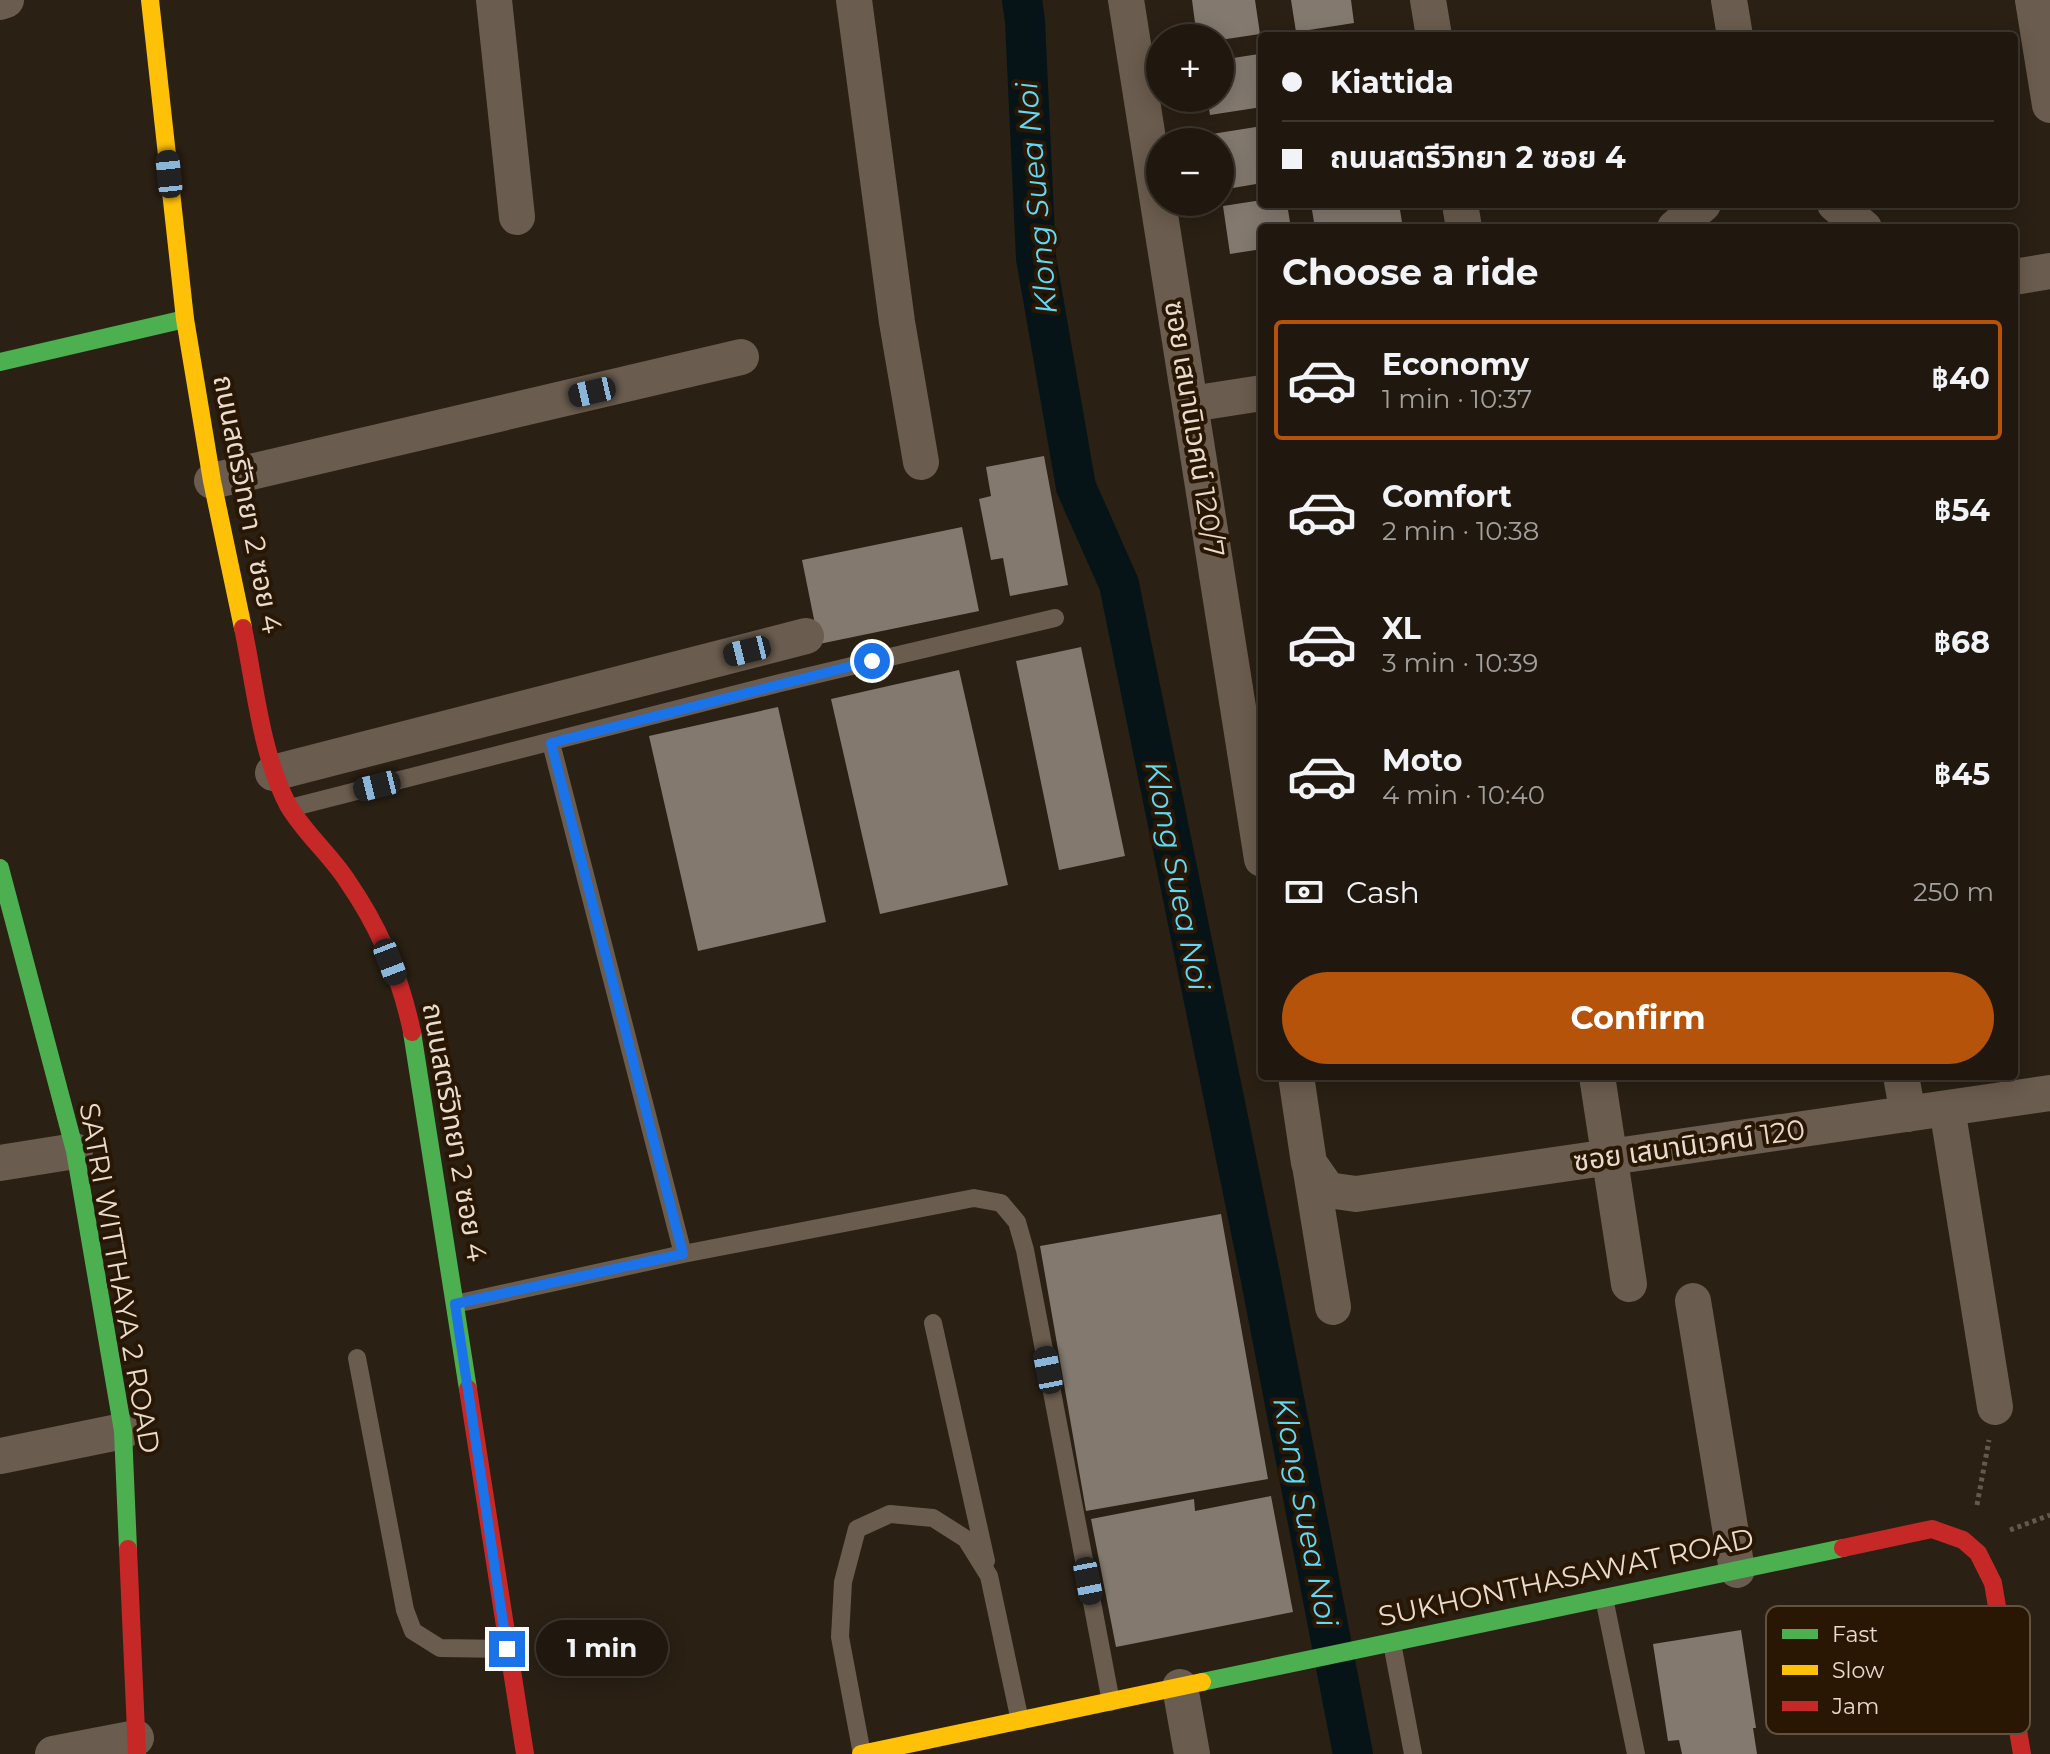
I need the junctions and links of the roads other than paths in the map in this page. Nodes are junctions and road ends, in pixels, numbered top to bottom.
1 (6, 0) edge
2 (150, 0) edge
3 (494, 0) edge
4 (854, 0) edge
5 (1126, 0) edge
6 (1428, 0) edge
7 (1729, 0) edge
8 (2033, 0) edge
9 (0, 2) edge
10 (1433, 32) edge
11 (1734, 32) edge
12 (2050, 105) edge
13 (1698, 208) edge
14 (1840, 208) edge
15 (517, 217) dead end
16 (1680, 224) edge
17 (1859, 224) edge
18 (2050, 271) edge
19 (2018, 276) edge
20 (185, 319) junction
21 (741, 357) dead end
22 (0, 362) edge
23 (1258, 394) edge
24 (1191, 404) junction
25 (921, 462) dead end
26 (212, 481) junction
27 (1055, 618) dead end
28 (806, 636) dead end
29 (551, 743) junction
30 (273, 773) junction
31 (290, 808) junction
32 (1258, 833) edge
33 (0, 868) edge
34 (1297, 1080) edge
35 (1598, 1080) edge
36 (1902, 1080) edge
37 (2050, 1093) edge
38 (1947, 1108) junction
39 (1908, 1114) junction
40 (75, 1151) junction
41 (1610, 1156) junction
42 (0, 1163) edge
43 (1318, 1176) junction
44 (683, 1254) junction
45 (1629, 1284) dead end
46 (1693, 1301) dead end
47 (455, 1304) junction
48 (1333, 1307) dead end
49 (933, 1323) dead end
50 (357, 1358) dead end
51 (1995, 1407) road end
52 (123, 1431) junction
53 (0, 1456) edge
54 (1737, 1570) junction
55 (989, 1576) junction
56 (1604, 1598) junction
57 (1997, 1606) edge
58 (1392, 1643) junction
59 (507, 1649) junction
60 (1180, 1687) junction
61 (1111, 1702) junction
62 (1020, 1721) junction
63 (2019, 1734) edge
64 (980, 1742) edge
65 (137, 1746) edge
66 (53, 1754) edge
67 (525, 1754) edge
68 (861, 1754) edge
69 (1192, 1754) edge
70 (1413, 1754) edge
71 (1636, 1754) edge
72 (2022, 1754) edge

1 - 9 street
2 - 20 street
3 - 15 street
4 - 25 street
5 - 24 street, ซอย เสนานิเวศน์ 120/7
6 - 10 street
7 - 11 street
8 - 12 street
13 - 16 street
14 - 17 street
18 - 19 street
20 - 22 street
20 - 26 street, ถนนสตรีวิทยา 2 ซอย 4
21 - 26 street
23 - 24 street
24 - 32 street, ซอย เสนานิเวศน์ 120/7
26 - 30 street, ถนนสตรีวิทยา 2 ซอย 4
27 - 29 lane
28 - 30 street
29 - 31 lane
29 - 44 lane
30 - 31 street, ถนนสตรีวิทยา 2 ซอย 4
31 - 47 street, ถนนสตรีวิทยา 2 ซอย 4
33 - 40 street, SATRI WITTHAYA 2 ROAD
34 - 43 street
35 - 41 street
36 - 39 street
37 - 38 street, ซอย เสนานิเวศน์ 120
38 - 39 street, ซอย เสนานิเวศน์ 120
38 - 51 street
39 - 41 street, ซอย เสนานิเวศน์ 120
40 - 42 street
40 - 52 street, SATRI WITTHAYA 2 ROAD
41 - 43 street, ซอย เสนานิเวศน์ 120
41 - 45 street
43 - 48 street
44 - 47 lane
44 - 61 lane
46 - 54 street
47 - 59 street, ถนนสตรีวิทยา 2 ซอย 4
49 - 55 lane
50 - 59 lane
52 - 53 street
52 - 65 street, SATRI WITTHAYA 2 ROAD
54 - 56 street, SUKHONTHASAWAT ROAD
54 - 57 street, SUKHONTHASAWAT ROAD
55 - 62 lane
55 - 68 lane
56 - 58 street, SUKHONTHASAWAT ROAD
56 - 71 lane
58 - 60 street, SUKHONTHASAWAT ROAD
58 - 70 lane
59 - 67 street, ถนนสตรีวิทยา 2 ซอย 4
60 - 61 street, SUKHONTHASAWAT ROAD
60 - 69 street
61 - 62 street, SUKHONTHASAWAT ROAD
62 - 64 street, SUKHONTHASAWAT ROAD
63 - 72 street, SUKHONTHASAWAT ROAD
64 - 68 street, SUKHONTHASAWAT ROAD
65 - 66 street

